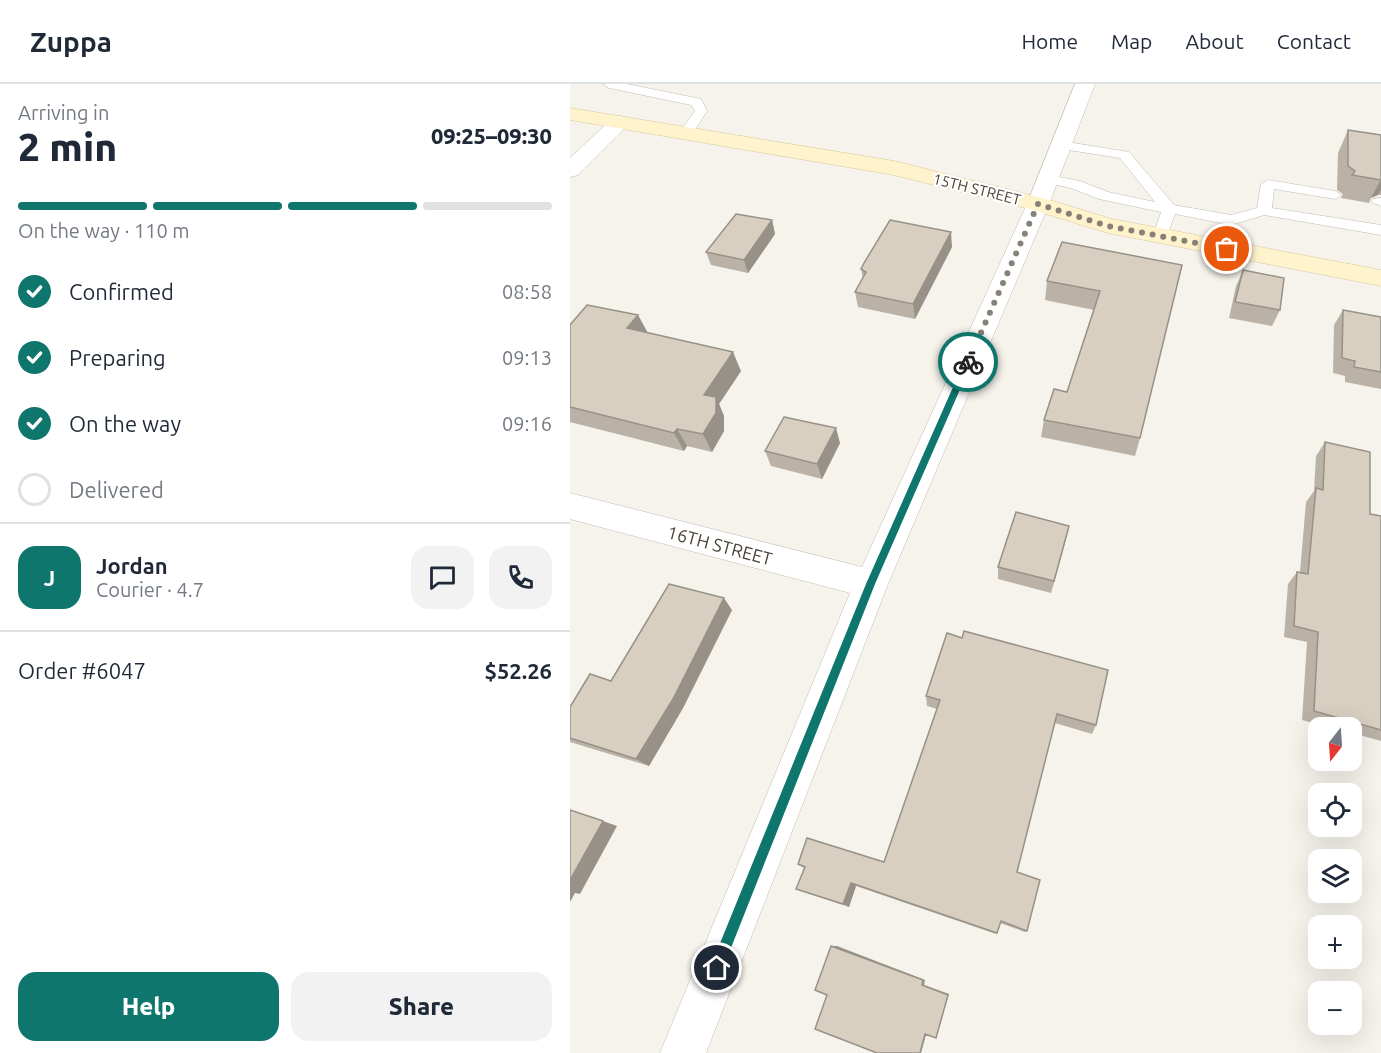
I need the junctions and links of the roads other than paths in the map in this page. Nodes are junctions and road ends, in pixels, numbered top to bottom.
1 (609, 84) edge
2 (1085, 84) edge
3 (570, 114) edge
4 (620, 122) junction
5 (686, 133) junction
6 (1061, 145) junction
7 (570, 170) edge
8 (1043, 191) junction
9 (1335, 195) dead end
10 (1169, 208) junction
11 (1264, 211) junction
12 (1381, 230) edge
13 (1161, 236) junction
14 (1381, 279) edge
15 (570, 506) edge
16 (870, 584) junction
17 (682, 1053) edge

1 - 5 lane
2 - 6 street
3 - 4 main road, 15TH STREET
4 - 5 main road, 15TH STREET
4 - 7 street
5 - 8 main road, 15TH STREET
6 - 8 street
6 - 10 lane
8 - 10 lane
8 - 13 main road, 15TH STREET
8 - 16 street
9 - 11 lane
10 - 11 lane
10 - 13 lane
11 - 12 lane
13 - 14 main road, 15TH STREET
15 - 16 street, 16TH STREET
16 - 17 street

